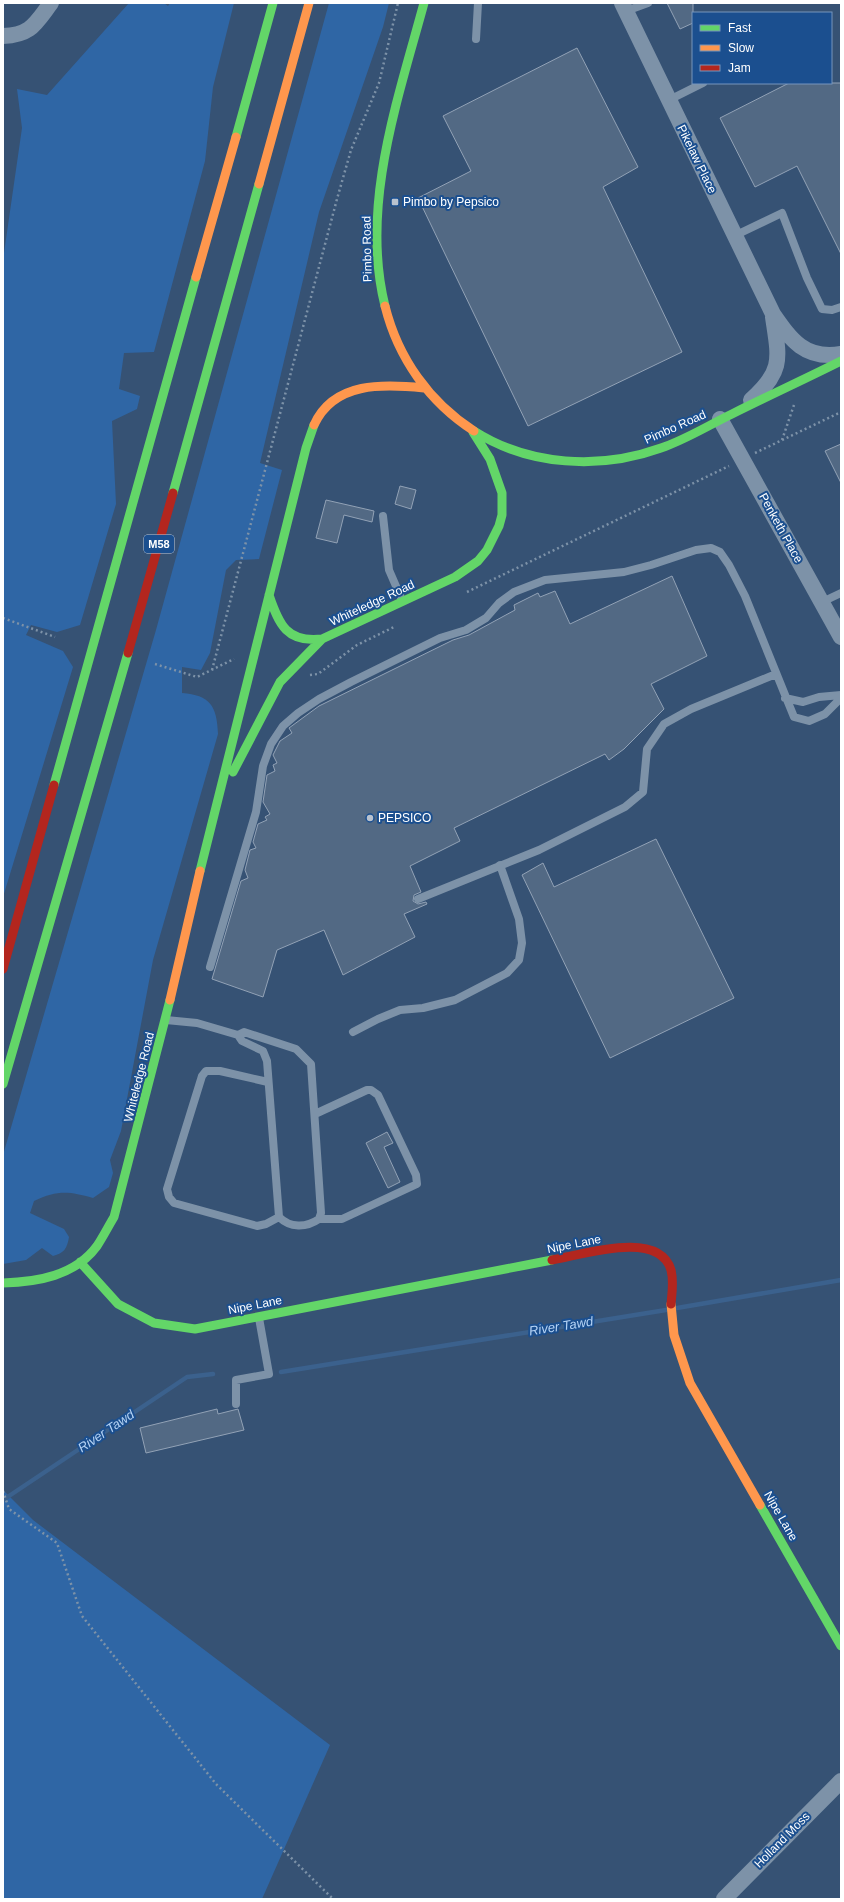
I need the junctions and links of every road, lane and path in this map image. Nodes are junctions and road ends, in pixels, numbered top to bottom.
1 (51, 3) edge
2 (273, 3) edge
3 (309, 3) edge
4 (398, 3) edge
5 (424, 3) edge
6 (478, 3) edge
7 (648, 3) edge
8 (624, 7) edge
9 (3, 36) edge
10 (476, 39) dead end
11 (702, 84) edge
12 (668, 100) junction
13 (734, 236) junction
14 (841, 306) edge
15 (773, 314) junction
16 (841, 354) edge
17 (841, 361) edge
18 (797, 382) junction
19 (424, 388) junction
20 (841, 412) edge
21 (727, 416) junction
22 (471, 429) junction
23 (782, 440) junction
24 (743, 459) junction
25 (383, 516) dead end
26 (841, 593) edge
27 (464, 594) dead end
28 (269, 595) junction
29 (402, 601) junction
30 (822, 602) junction
31 (3, 618) edge
32 (400, 624) dead end
33 (55, 637) dead end
34 (841, 637) edge
35 (322, 639) junction
36 (241, 655) dead end
37 (155, 664) dead end
38 (212, 670) junction
39 (776, 674) junction
40 (307, 676) dead end
41 (841, 696) edge
42 (785, 698) junction
43 (215, 806) junction
44 (500, 866) junction
45 (418, 899) dead end
46 (210, 967) dead end
47 (3, 969) edge
48 (166, 1019) junction
49 (353, 1032) dead end
50 (238, 1035) junction
51 (268, 1082) junction
52 (3, 1084) edge
53 (315, 1114) junction
54 (279, 1217) junction
55 (319, 1219) junction
56 (80, 1262) junction
57 (3, 1283) edge
58 (259, 1317) junction
59 (236, 1404) dead end
60 (3, 1491) edge
61 (841, 1646) edge
62 (841, 1781) edge
63 (333, 1899) edge
64 (724, 1899) edge

1 - 9 street
2 - 47 main road
3 - 52 main road, M58
4 - 38 path
5 - 19 main road, Pimbo Road
6 - 10 lane
7 - 8 lane
8 - 12 street, Pikelaw Place
11 - 12 lane
12 - 13 street, Pikelaw Place
13 - 14 lane
13 - 15 street, Pikelaw Place
15 - 16 street, Pikelaw Place
15 - 21 street, Pikelaw Place
17 - 18 main road, Pimbo Road
18 - 21 main road, Pimbo Road
18 - 23 path
19 - 22 main road, Pimbo Road
19 - 28 main road, Whiteledge Road
20 - 23 path
21 - 22 main road, Pimbo Road
21 - 24 street, Penketh Place
22 - 29 main road, Whiteledge Road
23 - 24 path
24 - 27 path
24 - 30 street, Penketh Place
25 - 29 lane
26 - 30 lane
28 - 35 main road
28 - 43 main road, Whiteledge Road
29 - 35 main road, Whiteledge Road
30 - 34 street, Penketh Place
31 - 33 path
32 - 40 path
35 - 43 main road, Whiteledge Road
36 - 38 path
37 - 38 path
39 - 42 lane
39 - 44 lane
39 - 46 lane
41 - 42 lane
41 - 42 lane
43 - 48 main road, Whiteledge Road
44 - 45 lane
44 - 49 lane
48 - 50 lane
48 - 56 main road, Whiteledge Road
50 - 51 lane
50 - 53 lane
51 - 54 lane
51 - 54 lane
53 - 55 lane
53 - 55 lane
54 - 55 lane
56 - 57 main road, Whiteledge Road
56 - 58 main road, Nipe Lane
58 - 59 lane
58 - 61 main road, Nipe Lane
60 - 63 path
62 - 64 street, Holland Moss

